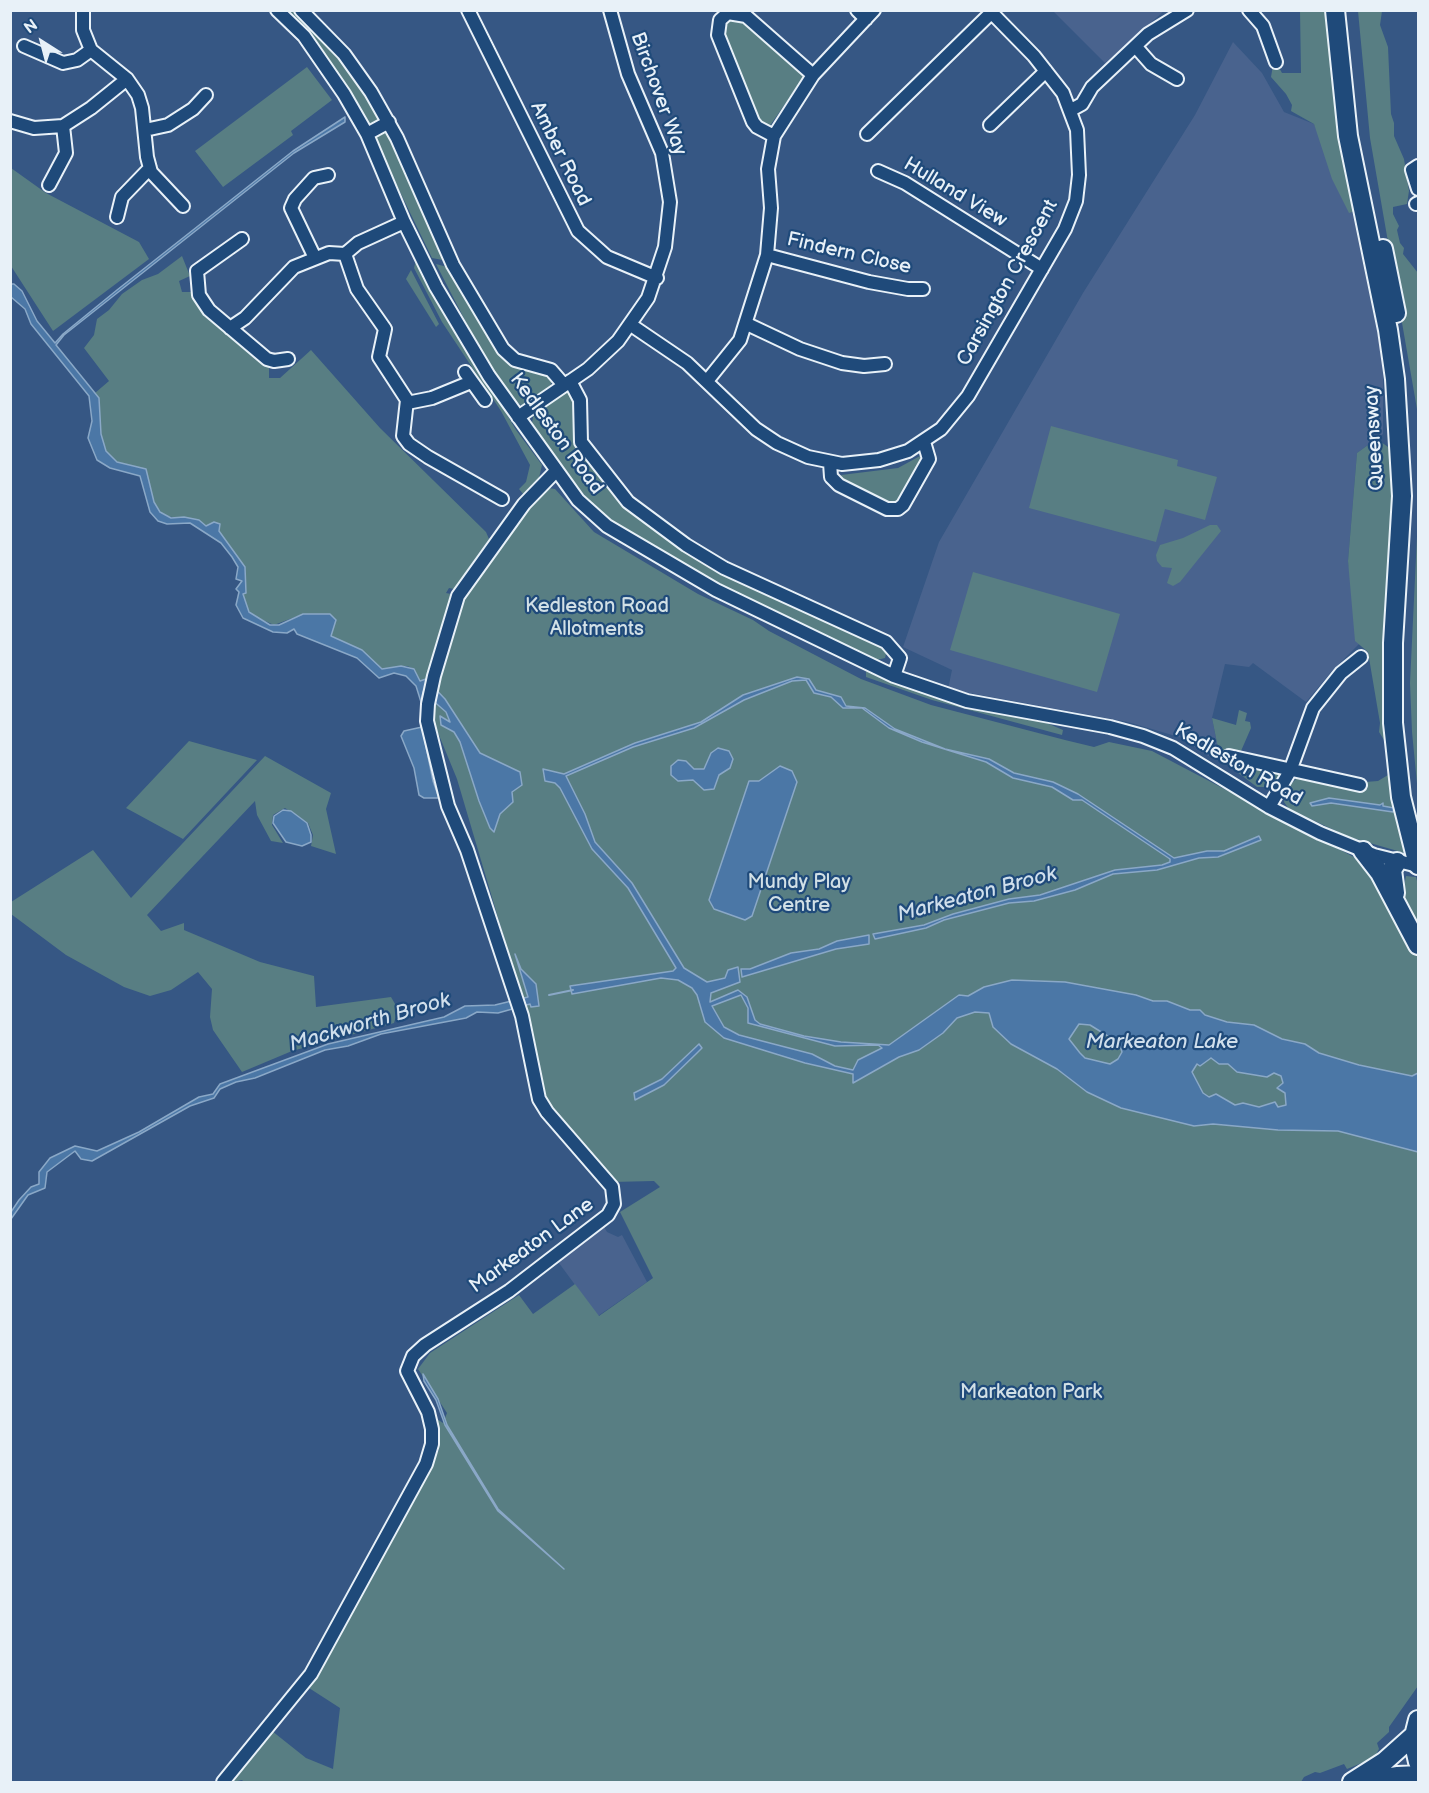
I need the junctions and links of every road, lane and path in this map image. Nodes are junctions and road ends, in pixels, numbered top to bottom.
1 (83, 10) edge
2 (277, 10) edge
3 (301, 10) edge
4 (468, 10) edge
5 (610, 10) edge
6 (1187, 10) edge
7 (1249, 10) edge
8 (1335, 10) edge
9 (1348, 10) edge
10 (990, 12) edge
11 (866, 13) edge
12 (717, 14) edge
13 (24, 46) dead end
14 (1136, 47) junction
15 (92, 50) junction
16 (1276, 62) dead end
17 (1046, 70) junction
18 (813, 75) junction
19 (127, 79) junction
20 (1177, 79) dead end
21 (206, 95) dead end
22 (1071, 110) junction
23 (10, 121) edge
24 (389, 122) junction
25 (990, 125) dead end
26 (63, 126) junction
27 (145, 130) junction
28 (876, 131) dead end
29 (367, 134) junction
30 (774, 135) junction
31 (1419, 166) edge
32 (150, 168) junction
33 (878, 171) dead end
34 (328, 175) dead end
35 (49, 185) dead end
36 (1419, 189) edge
37 (183, 206) dead end
38 (117, 217) dead end
39 (404, 222) junction
40 (242, 239) dead end
41 (345, 255) junction
42 (767, 255) junction
43 (315, 258) junction
44 (1042, 269) junction
45 (657, 278) junction
46 (922, 289) dead end
47 (747, 324) junction
48 (631, 325) junction
49 (230, 328) junction
50 (288, 359) dead end
51 (885, 364) dead end
52 (707, 381) junction
53 (567, 383) junction
54 (485, 400) dead end
55 (407, 403) junction
56 (518, 417) junction
57 (924, 442) junction
58 (830, 463) junction
59 (556, 471) junction
60 (502, 499) dead end
61 (1360, 657) dead end
62 (894, 676) junction
63 (1229, 756) dead end
64 (1290, 771) junction
65 (1360, 786) dead end
66 (1269, 807) junction
67 (1419, 821) edge
68 (1363, 851) junction
69 (1410, 864) edge
70 (1398, 906) junction
71 (1419, 945) edge
72 (1417, 1726) edge
73 (1419, 1762) edge
74 (1419, 1775) edge
75 (223, 1782) edge
76 (1352, 1782) edge
77 (1361, 1782) edge

1 - 15 street
2 - 29 street, Kedleston Road
3 - 24 street, Kedleston Road
4 - 45 street, Amber Road
5 - 45 street, Birchover Way
6 - 14 street
7 - 16 street
8 - 69 highway, Queensway
9 - 67 highway, Queensway
10 - 17 street, Carsington Crescent
10 - 28 street
11 - 18 street
12 - 18 street
12 - 30 street
13 - 15 street
14 - 20 street
14 - 22 street
15 - 19 street
17 - 22 street, Carsington Crescent
17 - 25 street
18 - 30 street
19 - 26 street
19 - 27 street
21 - 27 street
22 - 44 street, Carsington Crescent
23 - 26 street
24 - 29 street
24 - 53 street, Kedleston Road
26 - 35 street
27 - 32 street
29 - 39 street, Kedleston Road
30 - 42 street
31 - 36 street
32 - 37 street
32 - 38 street
33 - 44 street, Hulland View
34 - 43 street
39 - 41 street
39 - 56 street, Kedleston Road
40 - 49 street
41 - 43 street
41 - 55 street
42 - 46 street, Findern Close
42 - 47 street
43 - 49 street
44 - 57 street, Carsington Crescent
45 - 48 street, Birchover Way
47 - 51 street
47 - 52 street
48 - 52 street, Carsington Crescent
48 - 53 street, Birchover Way
49 - 50 street
52 - 58 street, Carsington Crescent
53 - 56 street, Birchover Way
53 - 62 street, Kedleston Road
54 - 55 street
55 - 60 street
56 - 59 street, Kedleston Road
57 - 58 street, Carsington Crescent
57 - 58 street
59 - 62 street, Kedleston Road
59 - 75 street, Markeaton Lane
61 - 64 street
62 - 66 street, Kedleston Road
63 - 64 street
64 - 65 street
64 - 66 street
66 - 68 street, Kedleston Road
68 - 69 street, Kedleston Road
68 - 70 highway
69 - 70 highway, Queensway
70 - 71 highway
72 - 73 highway
72 - 76 highway
74 - 77 highway

